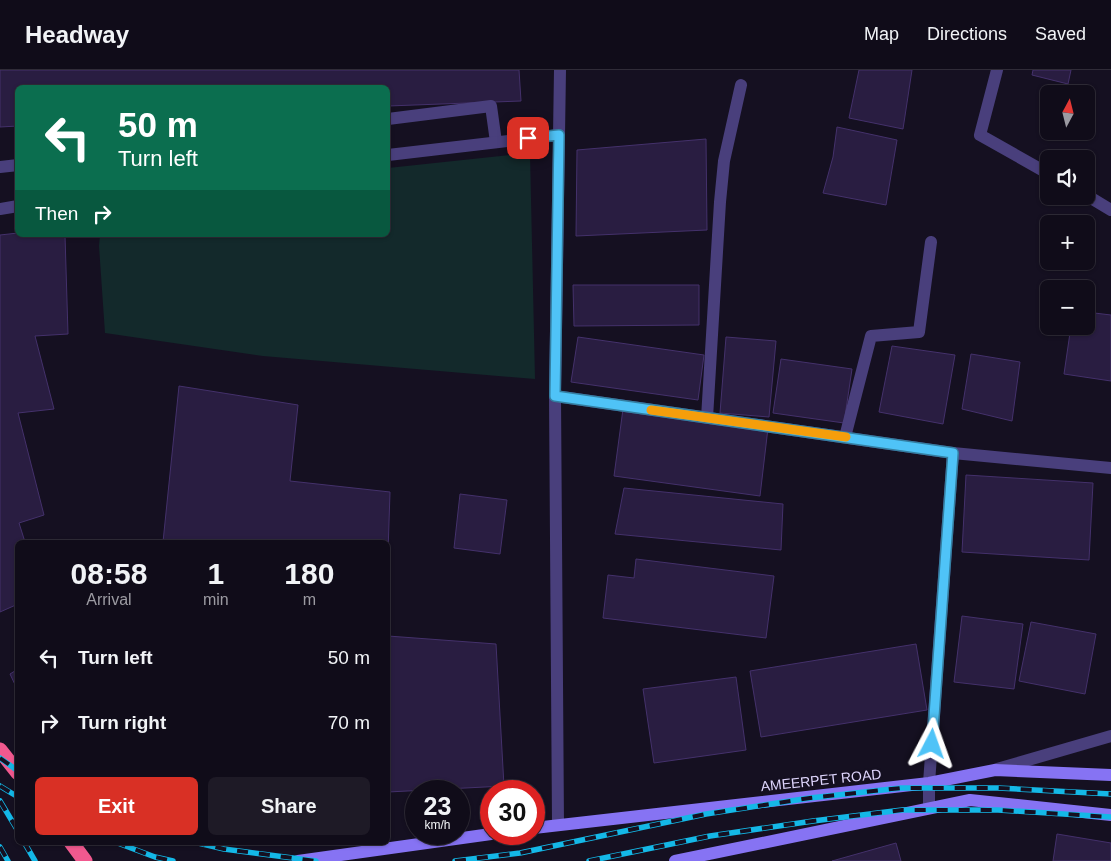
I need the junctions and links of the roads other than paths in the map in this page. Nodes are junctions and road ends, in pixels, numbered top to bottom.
1 (560, 70) edge
2 (997, 70) edge
3 (741, 85) dead end
4 (390, 119) edge
5 (559, 135) junction
6 (496, 142) junction
7 (390, 155) edge
8 (15, 165) edge
9 (0, 167) edge
10 (1040, 169) edge
11 (1095, 201) edge
12 (15, 206) edge
13 (0, 209) edge
14 (1111, 210) edge
15 (931, 242) dead end
16 (555, 396) junction
17 (707, 418) junction
18 (845, 437) junction
19 (953, 453) junction
20 (1111, 468) edge
21 (1111, 736) edge
22 (0, 750) edge
23 (15, 769) edge
24 (995, 770) junction
25 (1111, 775) edge
26 (929, 783) junction
27 (929, 808) junction
28 (1111, 815) edge
29 (558, 824) junction
30 (545, 826) edge
31 (480, 836) edge
32 (73, 845) edge
33 (85, 861) edge
34 (298, 861) edge
35 (675, 861) edge

1 - 5 street
2 - 10 street
3 - 17 street
4 - 6 street
5 - 6 street
5 - 16 street
6 - 7 street
8 - 9 street
11 - 14 street
12 - 13 street
15 - 18 street
16 - 17 street
16 - 29 street
17 - 18 street
18 - 19 street
19 - 20 street
19 - 26 street
21 - 24 street
22 - 23 highway
24 - 25 main road, AMEERPET ROAD
24 - 26 main road, AMEERPET ROAD
26 - 27 street
26 - 29 main road, AMEERPET ROAD
27 - 28 main road
27 - 35 main road
29 - 30 main road, AMEERPET ROAD
31 - 34 main road
32 - 33 highway

